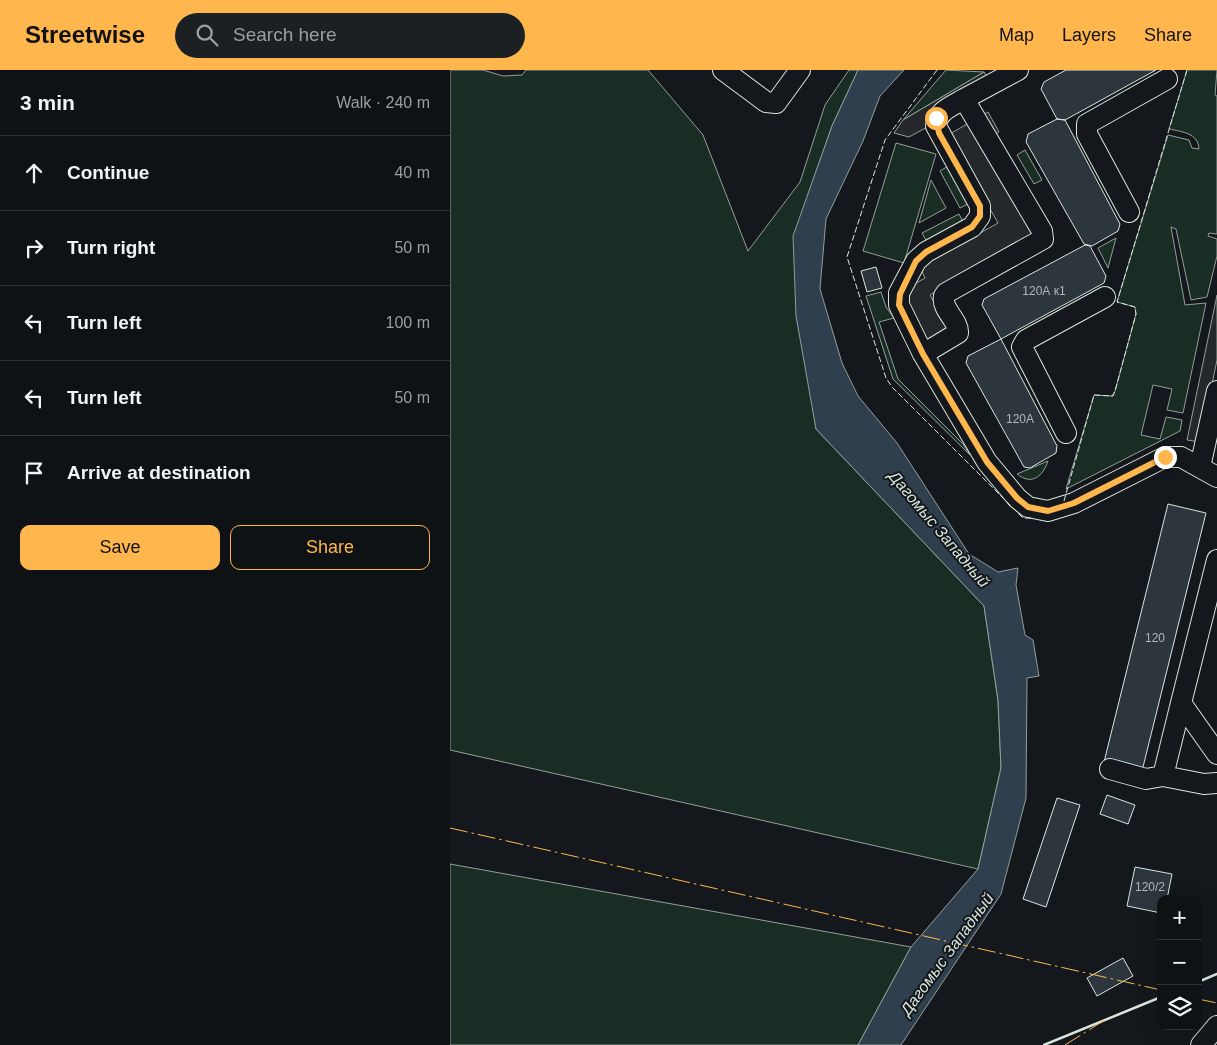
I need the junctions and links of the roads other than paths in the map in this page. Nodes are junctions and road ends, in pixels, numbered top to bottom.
1 (724, 70) edge
2 (800, 70) edge
3 (1018, 70) edge
4 (1167, 79) dead end
5 (964, 99) junction
6 (1129, 212) dead end
7 (1105, 297) dead end
8 (923, 354) junction
9 (1217, 391) edge
10 (1066, 434) dead end
11 (1208, 472) edge
12 (1217, 560) edge
13 (1181, 703) junction
14 (1217, 754) edge
15 (1110, 769) dead end
16 (1163, 776) junction
17 (1217, 782) edge
18 (1217, 1026) edge
19 (1201, 1045) edge

1 - 2 street
3 - 5 street
4 - 6 street
5 - 8 street
5 - 8 street
7 - 10 street
8 - 11 street
9 - 11 street
12 - 13 street
13 - 14 street
13 - 16 street
15 - 16 street
16 - 17 street
18 - 19 street

